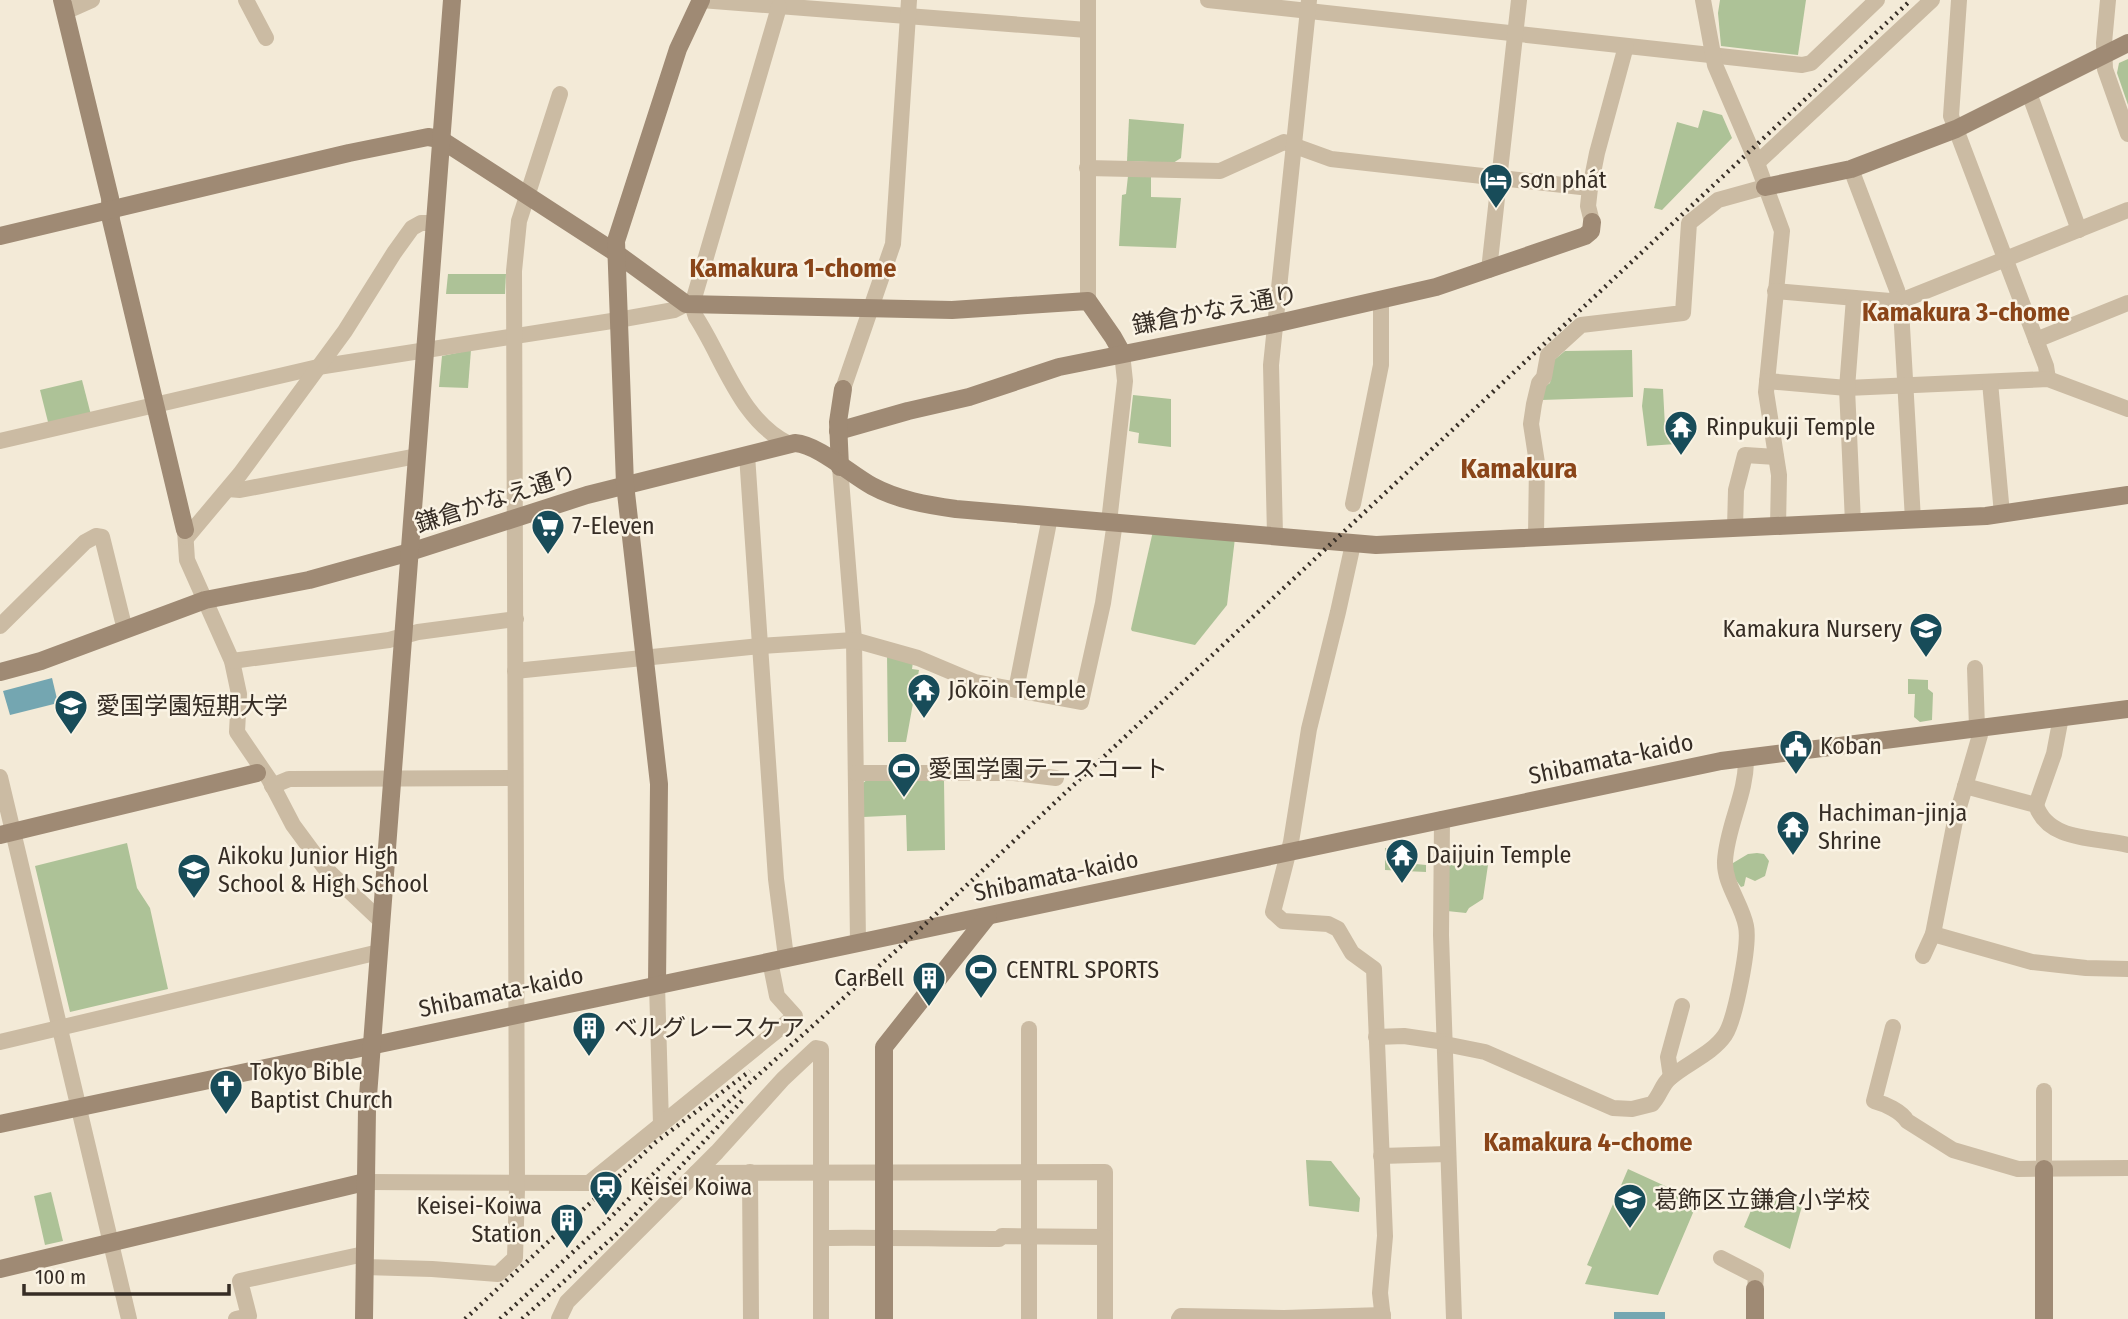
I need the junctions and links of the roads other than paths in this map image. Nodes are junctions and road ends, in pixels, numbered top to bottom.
1 (92, 0) edge
2 (246, 0) edge
3 (452, 0) edge
4 (701, 0) edge
5 (1088, 0) edge
6 (1208, 0) edge
7 (1519, 0) edge
8 (1877, 0) edge
9 (1931, 0) edge
10 (1959, 0) edge
11 (2108, 0) edge
12 (1707, 5) edge
13 (63, 6) edge
14 (1308, 6) edge
15 (779, 7) junction
16 (909, 8) edge
17 (1087, 30) junction
18 (1515, 34) junction
19 (266, 38) dead end
20 (2128, 43) edge
21 (1626, 46) junction
22 (1713, 56) junction
23 (2104, 56) junction
24 (2029, 93) junction
25 (560, 94) dead end
26 (1956, 129) junction
27 (2128, 134) edge
28 (440, 139) junction
29 (1294, 144) junction
30 (1757, 163) junction
31 (1087, 168) junction
32 (1851, 169) junction
33 (1499, 178) junction
34 (1765, 187) junction
35 (1590, 188) junction
36 (528, 196) junction
37 (110, 209) junction
38 (2128, 210) edge
39 (1592, 222) joint
40 (434, 223) junction
41 (2078, 230) junction
42 (0, 236) edge
43 (616, 253) junction
44 (2006, 259) junction
45 (1489, 270) junction
46 (1775, 291) junction
47 (1854, 298) junction
48 (1899, 300) junction
49 (1088, 301) junction
50 (1381, 301) junction
51 (2128, 303) edge
52 (689, 304) junction
53 (870, 307) junction
54 (618, 320) junction
55 (1274, 324) junction
56 (514, 336) junction
57 (2036, 340) junction
58 (425, 350) junction
59 (1122, 354) junction
60 (318, 367) junction
61 (2048, 379) junction
62 (1767, 381) junction
63 (1990, 382) junction
64 (1906, 387) junction
65 (1847, 388) junction
66 (843, 389) joint
67 (155, 405) junction
68 (2128, 409) edge
69 (838, 432) junction
70 (0, 441) edge
71 (796, 444) junction
72 (747, 455) junction
73 (416, 456) junction
74 (1776, 457) junction
75 (840, 467) junction
76 (625, 484) junction
77 (228, 489) junction
78 (2128, 495) edge
79 (1353, 504) dead end
80 (2002, 514) junction
81 (1050, 517) junction
82 (516, 519) junction
83 (1913, 520) junction
84 (1112, 522) junction
85 (1853, 523) junction
86 (1778, 527) junction
87 (1735, 528) junction
88 (186, 533) junction
89 (1275, 535) junction
90 (1536, 536) junction
91 (1353, 544) junction
92 (410, 552) junction
93 (205, 600) junction
94 (516, 619) junction
95 (0, 626) edge
96 (125, 630) junction
97 (404, 635) junction
98 (854, 640) junction
99 (760, 646) junction
100 (645, 659) junction
101 (232, 661) junction
102 (1975, 668) dead end
103 (515, 671) junction
104 (0, 672) edge
105 (1016, 690) junction
106 (2128, 709) edge
107 (2061, 717) junction
108 (1978, 728) junction
109 (1746, 757) junction
110 (260, 772) junction
111 (856, 773) junction
112 (0, 777) edge
113 (514, 778) junction
114 (1056, 778) dead end
115 (393, 779) junction
116 (272, 786) junction
117 (1965, 786) junction
118 (2036, 805) junction
119 (1442, 819) junction
120 (7, 834) edge
121 (2128, 845) edge
122 (1289, 852) junction
123 (988, 916) junction
124 (382, 922) junction
125 (1933, 934) junction
126 (858, 942) junction
127 (379, 952) junction
128 (1923, 956) dead end
129 (778, 959) junction
130 (2128, 969) edge
131 (657, 984) junction
132 (1682, 1006) dead end
133 (515, 1014) junction
134 (1893, 1027) dead end
135 (59, 1028) junction
136 (1029, 1029) dead end
137 (1376, 1037) junction
138 (0, 1042) edge
139 (1445, 1043) junction
140 (372, 1045) junction
141 (1671, 1077) junction
142 (2044, 1091) dead end
143 (78, 1108) junction
144 (0, 1124) edge
145 (661, 1124) junction
146 (1448, 1154) junction
147 (1381, 1156) junction
148 (2128, 1168) edge
149 (2044, 1169) junction
150 (821, 1171) junction
151 (883, 1171) junction
152 (1029, 1171) junction
153 (750, 1172) junction
154 (696, 1173) junction
155 (365, 1182) junction
156 (516, 1183) junction
157 (884, 1236) junction
158 (1029, 1237) junction
159 (1105, 1237) junction
160 (821, 1238) junction
161 (111, 1243) junction
162 (1721, 1258) dead end
163 (364, 1261) junction
164 (0, 1269) edge
165 (1755, 1289) joint
166 (1383, 1317) edge
167 (129, 1319) edge
168 (236, 1319) edge
169 (364, 1319) edge
170 (559, 1319) edge
171 (751, 1319) edge
172 (821, 1319) edge
173 (884, 1319) edge
174 (1029, 1319) edge
175 (1105, 1319) edge
176 (1179, 1319) edge
177 (1454, 1319) edge
178 (1755, 1319) edge
179 (2044, 1319) edge

1 - 13 street
2 - 19 street
3 - 28 street
4 - 15 street
4 - 43 street
5 - 17 street
6 - 14 street
7 - 18 street
8 - 22 street
9 - 30 street
10 - 26 street
11 - 23 street
12 - 22 street
13 - 37 street
14 - 18 street
14 - 29 street
15 - 16 street
15 - 52 street
16 - 17 street
16 - 53 street
17 - 31 street
18 - 21 street
18 - 33 street
20 - 23 street
21 - 22 street
21 - 35 street
22 - 30 street
23 - 24 street
23 - 27 street
24 - 26 street
24 - 41 street
25 - 36 street
26 - 32 street
26 - 44 street
28 - 36 street
28 - 37 street
28 - 40 street
29 - 31 street
29 - 33 street
29 - 55 street
30 - 34 street
31 - 49 street
32 - 34 street
32 - 48 street
33 - 35 street
33 - 45 street
34 - 46 street
34 - 90 street
35 - 39 street
36 - 43 street
36 - 56 street
37 - 42 street
37 - 67 street
38 - 41 street
39 - 45 street, 鎌倉かなえ通り
40 - 58 street
40 - 60 street
41 - 44 street
43 - 52 street
43 - 54 street
44 - 48 street
44 - 57 street
45 - 50 street, 鎌倉かなえ通り
46 - 47 street
46 - 62 street
47 - 48 street
47 - 65 street
48 - 64 street
49 - 53 street
49 - 59 street
50 - 55 street, 鎌倉かなえ通り
50 - 79 street
51 - 57 street
52 - 53 street
52 - 54 street
52 - 71 street
53 - 66 street
54 - 56 street
54 - 76 street
55 - 59 street, 鎌倉かなえ通り
55 - 89 street
56 - 58 street
56 - 82 street
57 - 61 street
58 - 60 street
58 - 73 street
59 - 69 street, 鎌倉かなえ通り
59 - 84 street
60 - 67 street
60 - 77 street
61 - 63 street
61 - 68 street
62 - 65 street
62 - 74 street
63 - 64 street
63 - 80 street
64 - 65 street
64 - 83 street
65 - 85 street
66 - 69 street
67 - 70 street
67 - 88 street
69 - 75 street
71 - 72 street, 鎌倉かなえ通り
71 - 75 street
72 - 76 street, 鎌倉かなえ通り
72 - 99 street
73 - 77 street
73 - 92 street
74 - 86 street
74 - 87 street
75 - 81 street
75 - 98 street
76 - 82 street, 鎌倉かなえ通り
76 - 100 street
77 - 88 street
78 - 80 street
80 - 83 street
81 - 84 street
81 - 105 street
82 - 92 street, 鎌倉かなえ通り
82 - 94 street
83 - 85 street
84 - 89 street
84 - 105 street
85 - 86 street
86 - 87 street
87 - 90 street
88 - 93 street
89 - 91 street
90 - 91 street
91 - 122 street
92 - 93 street, 鎌倉かなえ通り
92 - 97 street
93 - 96 street, 鎌倉かなえ通り
93 - 101 street
94 - 97 street
94 - 103 street
95 - 96 street
96 - 104 street, 鎌倉かなえ通り
97 - 101 street
97 - 115 street
98 - 99 street
98 - 105 street
98 - 111 street
99 - 100 street
99 - 129 street
100 - 103 street
100 - 131 street
101 - 110 street
102 - 108 street
103 - 113 street
106 - 107 street, Shibamata-kaido
107 - 108 street, Shibamata-kaido
107 - 118 street
108 - 109 street, Shibamata-kaido
108 - 117 street
109 - 119 street, Shibamata-kaido
109 - 141 street
110 - 116 street
110 - 120 street
111 - 114 street
111 - 126 street
112 - 120 street
113 - 115 street
113 - 133 street
115 - 116 street
115 - 124 street
116 - 124 street
117 - 118 street
117 - 125 street
118 - 121 street
119 - 122 street, Shibamata-kaido
119 - 139 street
120 - 135 street
122 - 123 street, Shibamata-kaido
122 - 137 street
123 - 126 street, Shibamata-kaido
123 - 151 street
124 - 127 street
125 - 128 street
125 - 130 street
126 - 129 street, Shibamata-kaido
127 - 135 street
127 - 140 street
129 - 131 street, Shibamata-kaido
129 - 145 street
131 - 133 street, Shibamata-kaido
131 - 145 street
132 - 141 street
133 - 140 street, Shibamata-kaido
133 - 156 street
134 - 149 street
135 - 138 street
135 - 143 street
136 - 152 street
137 - 139 street
137 - 147 street
139 - 141 street
139 - 146 street
140 - 143 street, Shibamata-kaido
140 - 155 street
142 - 149 street
143 - 144 street, Shibamata-kaido
143 - 161 street
145 - 156 street
146 - 147 street
146 - 177 street
147 - 166 street
148 - 149 street
149 - 179 street
150 - 151 street
150 - 153 street
150 - 154 street
150 - 160 street
151 - 152 street
151 - 157 street
152 - 158 street
152 - 159 street
153 - 154 street
153 - 171 street
154 - 170 street
155 - 156 street
155 - 161 street
155 - 163 street
156 - 163 street
157 - 158 street
157 - 160 street
157 - 173 street
158 - 159 street
158 - 174 street
159 - 175 street
160 - 172 street
161 - 164 street
161 - 167 street
162 - 165 street
163 - 168 street
163 - 169 street
165 - 178 street
166 - 176 street

